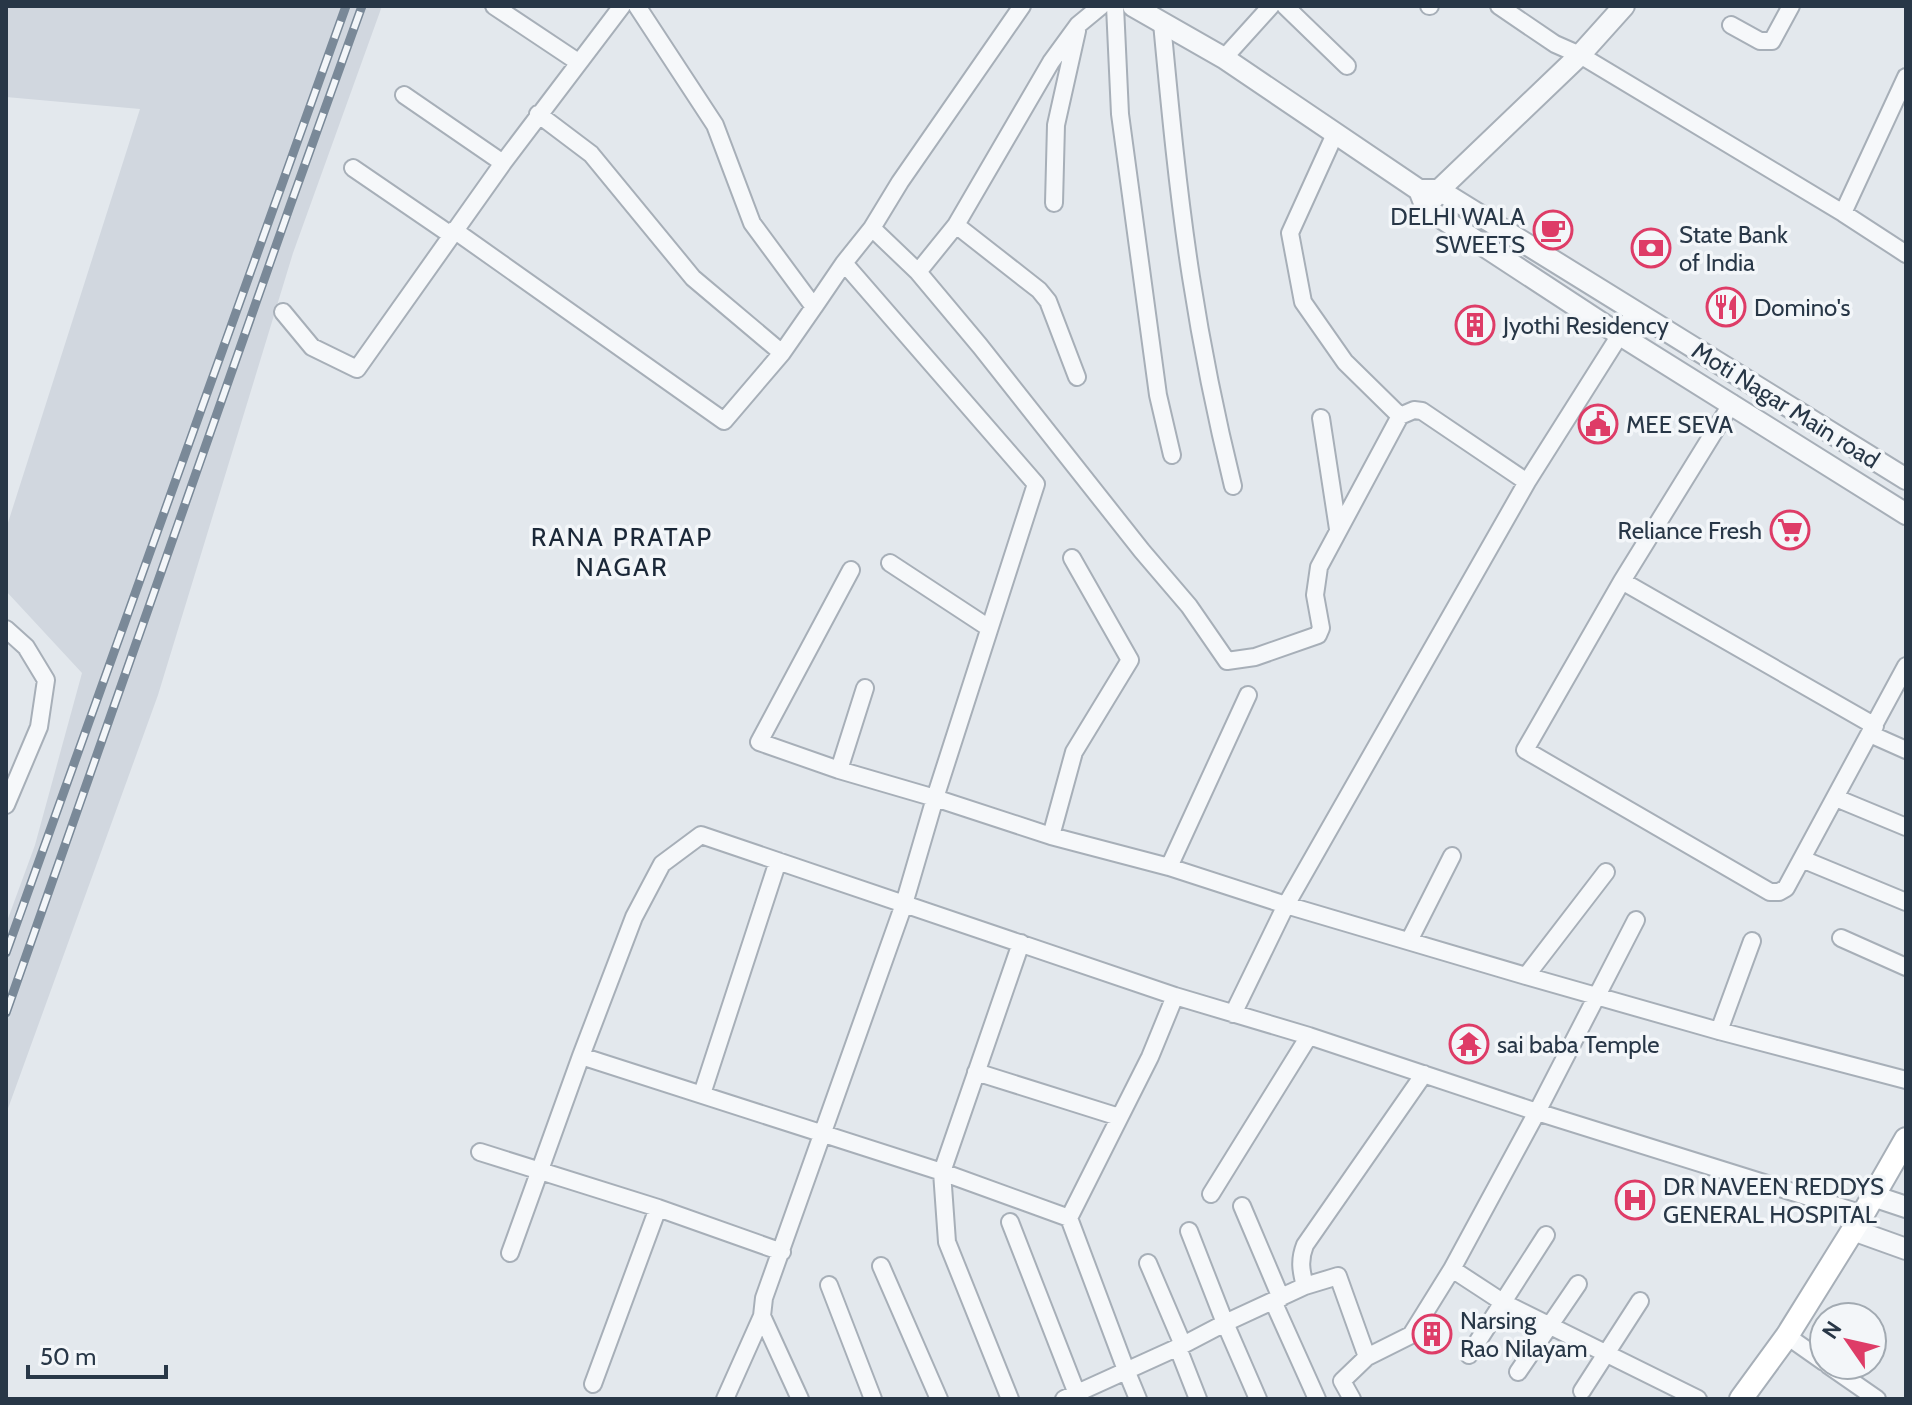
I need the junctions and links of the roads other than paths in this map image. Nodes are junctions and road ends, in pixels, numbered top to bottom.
1 (494, 6) edge
2 (622, 6) edge
3 (637, 6) edge
4 (1022, 6) edge
5 (1101, 6) edge
6 (1115, 6) edge
7 (1133, 6) edge
8 (1271, 6) edge
9 (1285, 6) edge
10 (1499, 6) edge
11 (1624, 6) edge
12 (1791, 6) edge
13 (1162, 23) junction
14 (1078, 25) junction
15 (1731, 25) dead end
16 (1580, 55) junction
17 (1224, 58) junction
18 (578, 62) junction
19 (1347, 66) dead end
20 (1906, 77) edge
21 (404, 95) dead end
22 (538, 114) junction
23 (1335, 134) junction
24 (503, 163) junction
25 (353, 168) dead end
26 (1428, 196) junction
27 (1054, 203) dead end
28 (1843, 213) junction
29 (956, 225) junction
30 (872, 228) junction
31 (452, 232) junction
32 (1906, 254) edge
33 (844, 263) junction
34 (918, 272) junction
35 (814, 307) junction
36 (1635, 311) junction
37 (283, 312) dead end
38 (1620, 335) junction
39 (782, 353) junction
40 (1077, 377) dead end
41 (1732, 403) junction
42 (1400, 416) junction
43 (1321, 418) dead end
44 (1172, 455) dead end
45 (1906, 479) edge
46 (1527, 482) junction
47 (1233, 486) dead end
48 (1906, 514) edge
49 (1338, 529) junction
50 (1072, 558) dead end
51 (890, 563) dead end
52 (851, 570) dead end
53 (1622, 581) junction
54 (989, 628) junction
55 (6, 629) edge
56 (1906, 666) edge
57 (865, 688) dead end
58 (1248, 695) dead end
59 (1872, 730) junction
60 (1906, 750) edge
61 (839, 770) junction
62 (935, 798) junction
63 (1836, 798) junction
64 (6, 805) edge
65 (1906, 827) edge
66 (1051, 836) junction
67 (1452, 856) dead end
68 (1802, 859) junction
69 (778, 861) junction
70 (1169, 867) junction
71 (1606, 872) dead end
72 (1906, 902) edge
73 (904, 904) junction
74 (1286, 905) junction
75 (1636, 920) dead end
76 (1841, 938) dead end
77 (1409, 941) junction
78 (1752, 941) dead end
79 (1021, 943) junction
80 (1906, 967) edge
81 (1526, 976) junction
82 (1175, 996) junction
83 (1598, 997) junction
84 (1233, 1014) junction
85 (1719, 1031) junction
86 (1309, 1036) junction
87 (581, 1056) junction
88 (976, 1072) junction
89 (1424, 1074) junction
90 (1906, 1080) edge
91 (702, 1094) junction
92 (1537, 1112) junction
93 (1119, 1117) junction
94 (823, 1135) junction
95 (1906, 1139) edge
96 (480, 1152) dead end
97 (540, 1172) junction
98 (942, 1172) junction
99 (1211, 1194) dead end
100 (1242, 1206) dead end
101 (1906, 1207) edge
102 (658, 1208) junction
103 (1863, 1213) junction
104 (1069, 1218) junction
105 (1010, 1222) dead end
106 (1189, 1231) dead end
107 (1546, 1235) dead end
108 (1906, 1249) edge
109 (782, 1252) junction
110 (510, 1253) dead end
111 (1148, 1263) dead end
112 (881, 1266) dead end
113 (1452, 1269) junction
114 (1578, 1284) dead end
115 (829, 1285) dead end
116 (1305, 1286) junction
117 (1277, 1299) junction
118 (1640, 1301) dead end
119 (1504, 1303) junction
120 (762, 1316) junction
121 (1225, 1323) junction
122 (1550, 1325) junction
123 (1787, 1336) junction
124 (1181, 1346) junction
125 (1808, 1351) edge
126 (1605, 1354) junction
127 (1469, 1355) dead end
128 (1367, 1357) junction
129 (1126, 1370) junction
130 (1518, 1372) dead end
131 (1851, 1381) edge
132 (593, 1384) dead end
133 (1582, 1391) dead end
134 (1073, 1397) edge
135 (725, 1399) edge
136 (800, 1399) edge
137 (873, 1399) edge
138 (939, 1399) edge
139 (1010, 1399) edge
140 (1138, 1399) edge
141 (1198, 1399) edge
142 (1258, 1399) edge
143 (1317, 1399) edge
144 (1352, 1399) edge
145 (1698, 1399) edge
146 (1741, 1399) edge
147 (1877, 1399) edge

1 - 18 street
2 - 18 street
3 - 35 street
4 - 30 street
5 - 14 street
6 - 44 street
7 - 13 street, Moti Nagar Main road
8 - 17 street
9 - 19 street
10 - 16 street
11 - 16 street
12 - 15 street
13 - 17 street, Moti Nagar Main road
13 - 47 street
14 - 27 street
14 - 29 street
16 - 26 street
16 - 28 street
17 - 23 street, Moti Nagar Main road
18 - 22 street
20 - 28 street
21 - 24 street
22 - 24 street
22 - 39 street
23 - 26 street, Moti Nagar Main road
23 - 42 street
24 - 31 street
25 - 31 street
26 - 36 street, Moti Nagar Main road
26 - 38 street, Moti Nagar Main road
28 - 32 street
29 - 34 street
29 - 40 street
30 - 33 street
30 - 34 street
31 - 37 street
31 - 39 street
33 - 35 street
33 - 54 street
34 - 49 street
35 - 39 street
36 - 38 street
36 - 45 street, Moti Nagar Main road
38 - 41 street, Moti Nagar Main road
38 - 46 street
41 - 48 street, Moti Nagar Main road
41 - 53 street
42 - 46 street
42 - 49 street
43 - 49 street
46 - 74 street
50 - 66 street
51 - 54 street
52 - 61 street
53 - 59 street
53 - 68 street
54 - 62 street
55 - 64 street
56 - 59 street
57 - 61 street
58 - 70 street
59 - 60 street
59 - 63 street
61 - 62 street
62 - 66 street
62 - 73 street
63 - 65 street
63 - 68 street
66 - 70 street
67 - 77 street
68 - 72 street
69 - 73 street
69 - 87 street
69 - 91 street
70 - 74 street
71 - 81 street
73 - 79 street
73 - 94 street
74 - 77 street
74 - 84 street
75 - 83 street
76 - 80 street
77 - 81 street
78 - 85 street
79 - 82 street
79 - 88 street
81 - 83 street
82 - 84 street
82 - 93 street
83 - 85 street
83 - 92 street
84 - 86 street
85 - 90 street
86 - 89 street
86 - 99 street
87 - 91 street
87 - 97 street
88 - 93 street
88 - 98 street
89 - 92 street
89 - 116 street
91 - 94 street
92 - 103 street
92 - 113 street
93 - 104 street
94 - 98 street
94 - 109 street
95 - 103 main road
96 - 97 street
97 - 102 street
97 - 110 street
98 - 104 street
98 - 139 street
100 - 117 street
101 - 103 street
102 - 109 street
102 - 132 street
103 - 108 street
103 - 123 main road
104 - 129 street
105 - 134 street
106 - 121 street
107 - 119 street
109 - 120 street
111 - 124 street
112 - 138 street
113 - 119 street
113 - 128 street
114 - 122 street
115 - 137 street
116 - 117 street
116 - 128 street
117 - 121 street
117 - 143 street
118 - 126 street
119 - 122 street
119 - 127 street
120 - 135 street
120 - 136 street
121 - 124 street
121 - 142 street
122 - 126 street
122 - 130 street
123 - 125 street
123 - 146 main road
124 - 129 street
124 - 141 street
126 - 133 street
126 - 145 street
128 - 144 street
129 - 134 street
129 - 140 street
131 - 147 street

